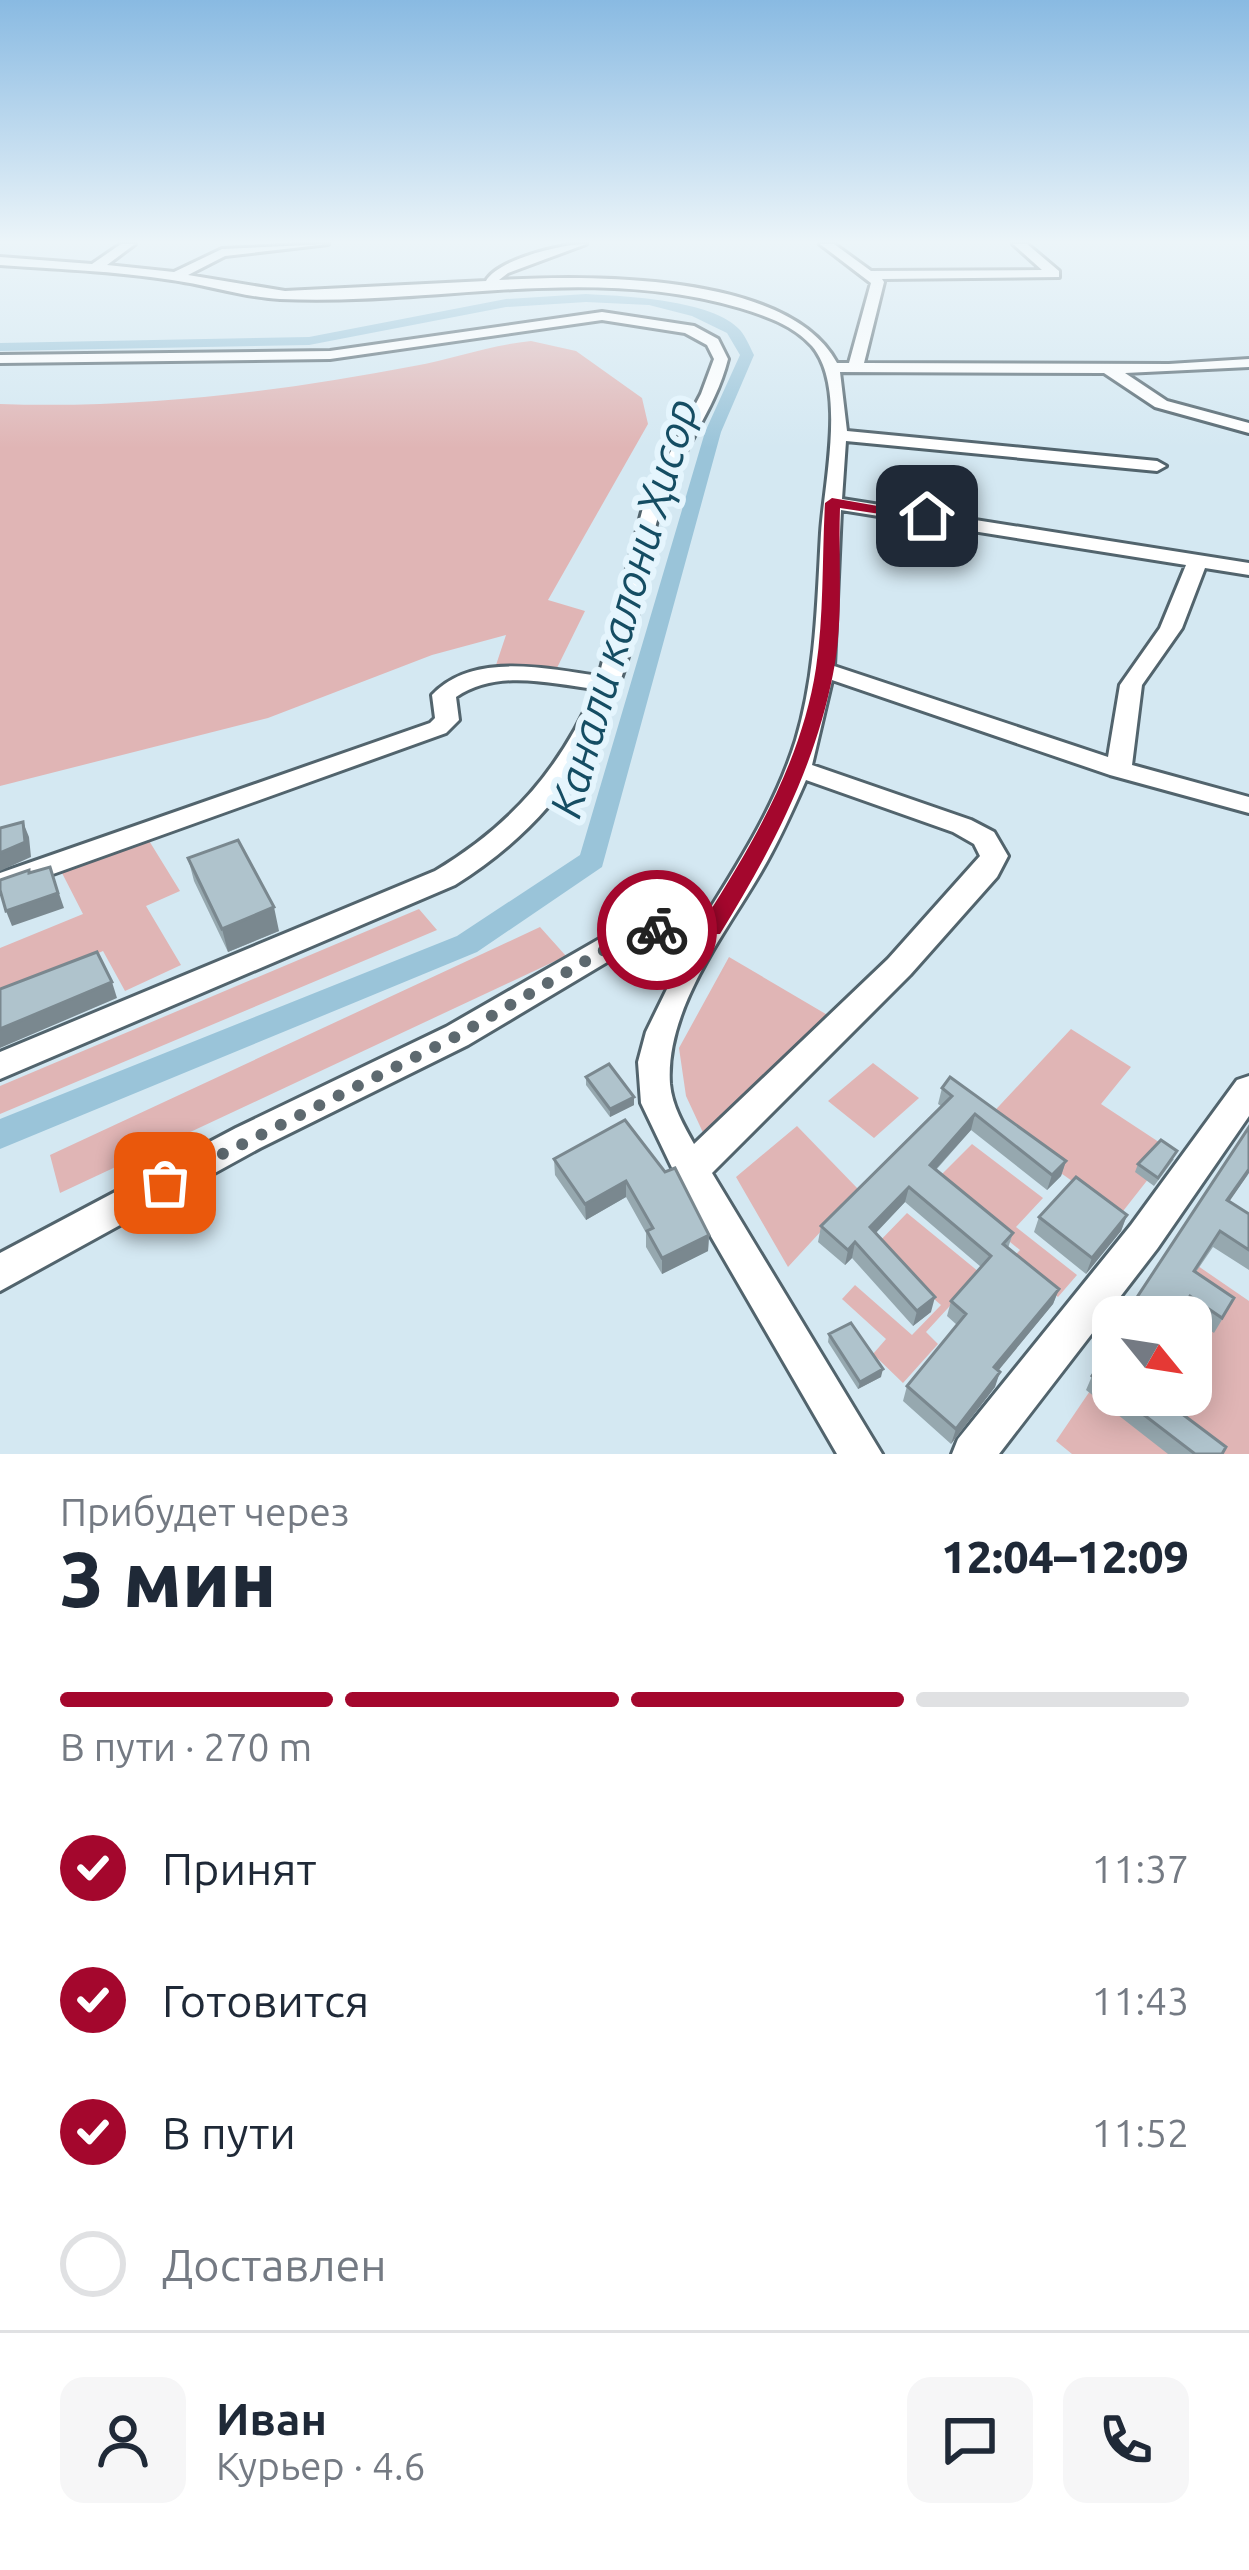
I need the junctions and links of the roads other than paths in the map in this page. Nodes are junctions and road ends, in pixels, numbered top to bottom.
1 (762, 312) edge
2 (867, 312) edge
3 (0, 359) edge
4 (1249, 363) edge
5 (843, 367) junction
6 (1108, 369) junction
7 (1249, 428) edge
8 (840, 435) junction
9 (1156, 466) dead end
10 (832, 503) junction
11 (1198, 559) junction
12 (1249, 569) edge
13 (825, 670) junction
14 (606, 684) junction
15 (798, 769) junction
16 (1119, 769) junction
17 (1249, 806) edge
18 (0, 883) edge
19 (712, 928) junction
20 (0, 1066) edge
21 (1249, 1090) edge
22 (692, 1170) junction
23 (0, 1273) edge
24 (861, 1454) edge
25 (973, 1454) edge

1 - 5 street
2 - 5 street
3 - 14 street
4 - 6 street
5 - 6 street
5 - 8 street
6 - 7 street
8 - 9 street
8 - 10 street
10 - 11 street
10 - 13 street
11 - 12 street
11 - 16 street
13 - 15 street
13 - 16 street
14 - 18 street
14 - 20 street
15 - 19 street
15 - 22 street
16 - 17 street
19 - 22 street
19 - 23 street
21 - 25 street
22 - 24 street

